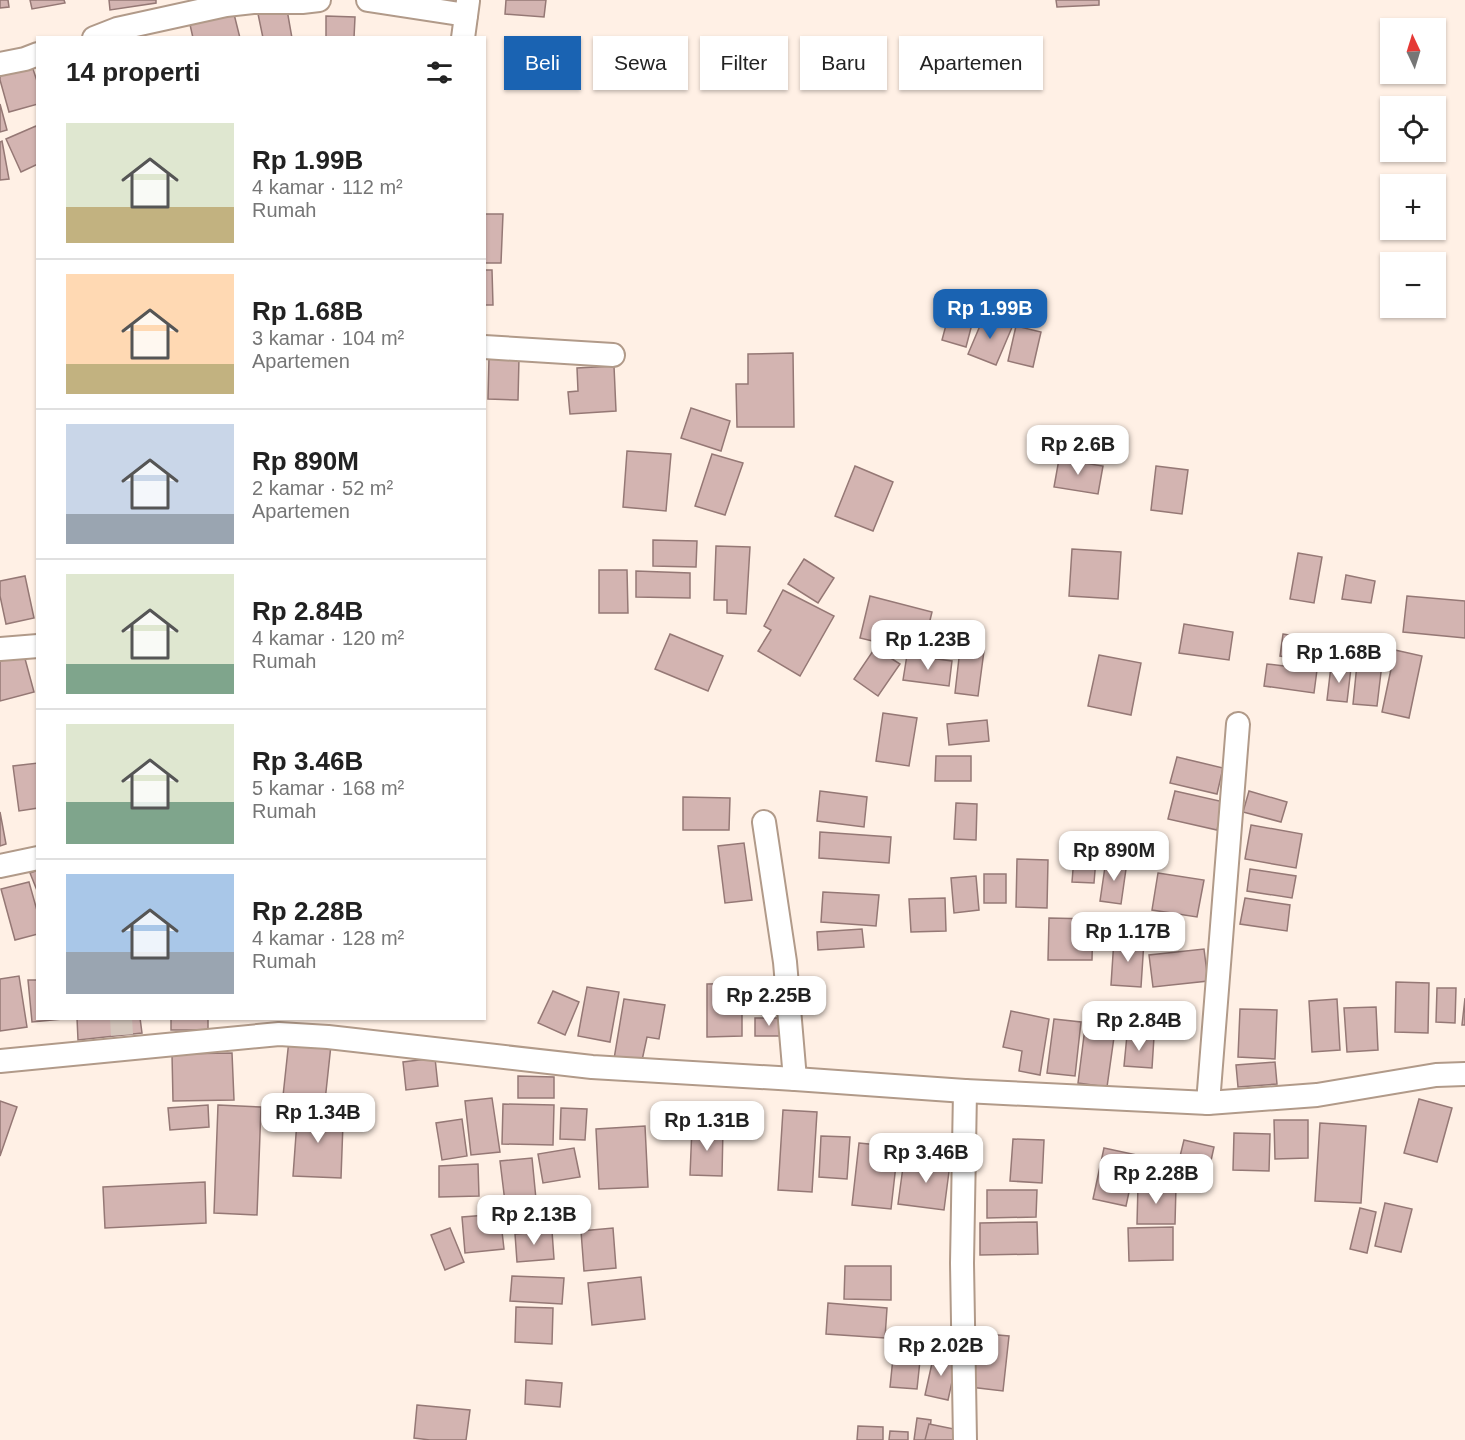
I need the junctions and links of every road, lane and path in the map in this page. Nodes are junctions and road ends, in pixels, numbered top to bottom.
1 (319, 0) edge
2 (368, 0) edge
3 (467, 7) edge
4 (99, 36) edge
5 (463, 36) edge
6 (36, 55) edge
7 (0, 64) edge
8 (486, 346) edge
9 (613, 355) dead end
10 (36, 646) edge
11 (0, 649) edge
12 (1238, 724) dead end
13 (764, 822) dead end
14 (36, 858) edge
15 (0, 866) edge
16 (280, 1026) edge
17 (0, 1061) edge
18 (1465, 1074) edge
19 (795, 1078) junction
20 (965, 1091) junction
21 (1208, 1103) junction
22 (965, 1440) edge

1 - 4 street
2 - 3 street
3 - 5 street
6 - 7 street
8 - 9 street
10 - 11 street
12 - 21 street
13 - 19 street
14 - 15 street
16 - 17 street
16 - 19 street
18 - 21 street
19 - 20 street
20 - 21 street
20 - 22 street

